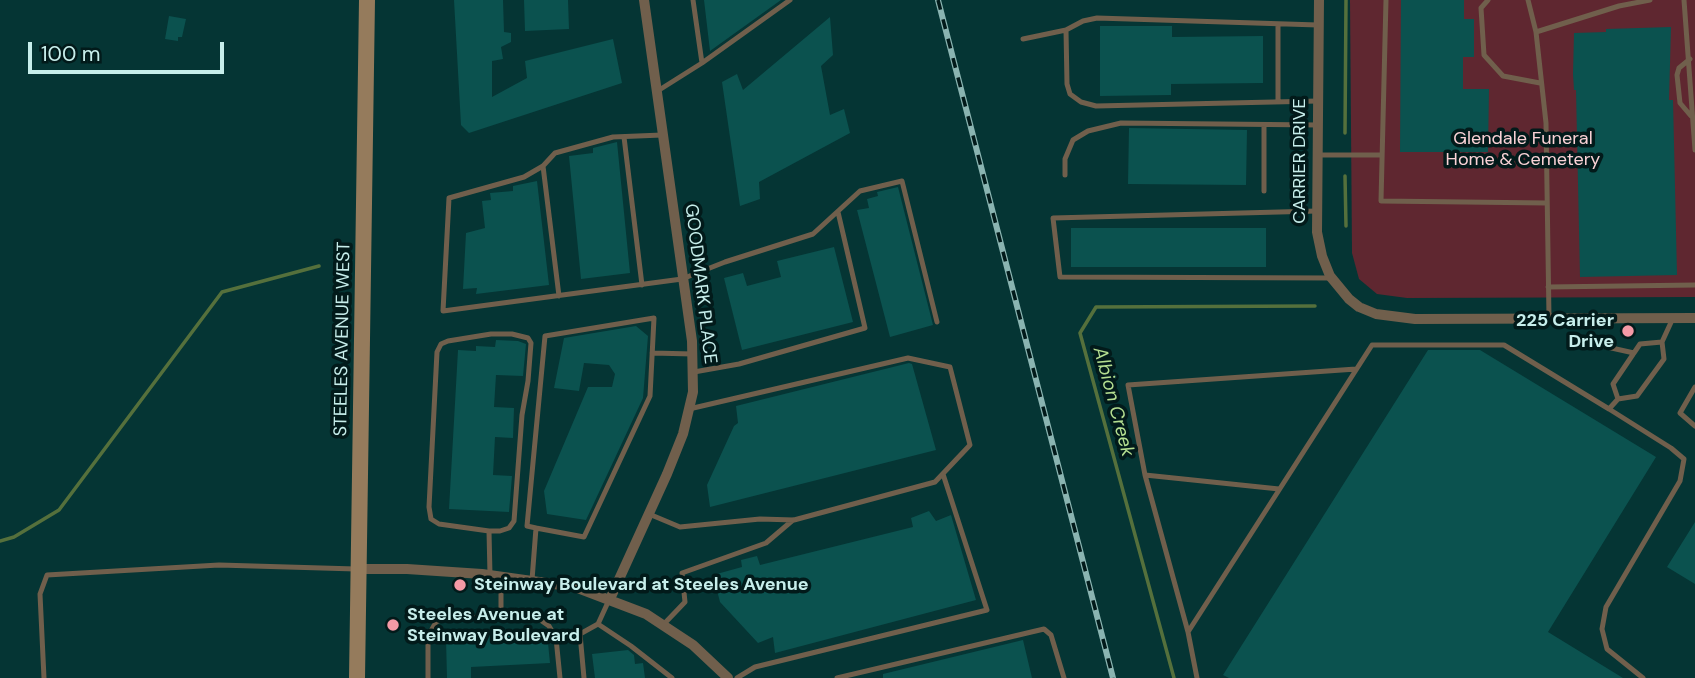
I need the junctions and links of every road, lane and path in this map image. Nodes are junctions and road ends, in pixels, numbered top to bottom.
1 (367, 0) edge
2 (693, 0) edge
3 (790, 0) edge
4 (1319, 0) edge
5 (1386, 0) edge
6 (1488, 0) edge
7 (1528, 0) edge
8 (1650, 0) edge
9 (1684, 0) edge
10 (641, 1) edge
11 (1278, 24) junction
12 (1318, 25) junction
13 (1066, 30) junction
14 (1536, 32) junction
15 (1023, 39) dead end
16 (1689, 59) junction
17 (702, 63) junction
18 (1540, 83) junction
19 (656, 92) junction
20 (1318, 101) junction
21 (1278, 102) junction
22 (1691, 116) junction
23 (1264, 125) junction
24 (1318, 125) junction
25 (662, 135) junction
26 (624, 137) junction
27 (1695, 150) edge
28 (1318, 155) junction
29 (1382, 155) junction
30 (543, 166) junction
31 (1065, 175) dead end
32 (1264, 191) dead end
33 (1547, 203) junction
34 (1317, 211) junction
35 (838, 212) junction
36 (1332, 278) junction
37 (682, 279) junction
38 (642, 285) junction
39 (1695, 285) edge
40 (1548, 287) junction
41 (559, 296) junction
42 (1673, 318) junction
43 (1695, 318) edge
44 (1550, 320) junction
45 (937, 322) dead end
46 (1571, 339) dead end
47 (1662, 342) junction
48 (1634, 353) junction
49 (652, 354) junction
50 (693, 354) junction
51 (1356, 369) junction
52 (694, 372) junction
53 (1695, 387) edge
54 (1618, 399) junction
55 (689, 409) junction
56 (1609, 410) junction
57 (1695, 426) edge
58 (943, 474) junction
59 (1145, 475) junction
60 (1279, 489) junction
61 (648, 514) junction
62 (794, 520) junction
63 (536, 528) junction
64 (489, 531) junction
65 (360, 569) junction
66 (495, 575) junction
67 (532, 580) junction
68 (610, 599) junction
69 (501, 616) junction
70 (598, 624) junction
71 (663, 625) junction
72 (1188, 632) junction
73 (44, 678) edge
74 (357, 678) edge
75 (428, 678) edge
76 (560, 678) edge
77 (584, 678) edge
78 (672, 678) edge
79 (728, 678) edge
80 (737, 678) edge
81 (837, 678) edge
82 (1064, 678) edge
83 (1197, 678) edge
84 (1643, 678) edge

1 - 65 main road, STEELES AVENUE WEST
2 - 17 lane
3 - 17 lane
4 - 12 street, CARRIER DRIVE
5 - 29 lane
6 - 18 lane
7 - 14 lane
8 - 14 lane
9 - 16 lane
10 - 19 street, GOODMARK PLACE
11 - 12 lane
11 - 13 lane
11 - 21 lane
12 - 20 street, CARRIER DRIVE
13 - 15 lane
13 - 21 lane
14 - 18 lane
16 - 22 lane
16 - 22 lane
17 - 19 lane
18 - 33 lane
19 - 25 street, GOODMARK PLACE
20 - 21 lane
20 - 24 street, CARRIER DRIVE
22 - 27 lane
23 - 24 lane
23 - 31 lane
23 - 32 lane
24 - 28 street, CARRIER DRIVE
25 - 26 lane
25 - 37 street, GOODMARK PLACE
26 - 30 lane
26 - 38 lane
28 - 29 lane
28 - 34 street, CARRIER DRIVE
29 - 33 lane
30 - 41 lane
30 - 41 lane
33 - 40 lane
34 - 36 street, CARRIER DRIVE
34 - 36 lane
35 - 37 lane
35 - 45 lane
35 - 52 lane
36 - 44 street, CARRIER DRIVE
37 - 38 lane
37 - 50 street, GOODMARK PLACE
38 - 41 lane
39 - 40 lane
40 - 44 lane
42 - 43 street, CARRIER DRIVE
42 - 44 street, CARRIER DRIVE
42 - 47 lane
46 - 48 lane
47 - 48 lane
47 - 54 lane
48 - 54 lane
49 - 50 lane
49 - 63 lane
49 - 63 lane
50 - 52 street, GOODMARK PLACE
51 - 56 lane
51 - 59 lane
51 - 60 lane
52 - 55 street, GOODMARK PLACE
53 - 57 lane
54 - 56 lane
55 - 58 lane
55 - 61 street, GOODMARK PLACE
56 - 84 lane
58 - 62 lane
58 - 80 lane
59 - 60 lane
59 - 72 lane
60 - 72 lane
61 - 62 lane
61 - 68 street, GOODMARK PLACE
62 - 71 lane
63 - 67 lane
64 - 64 lane
64 - 66 lane
65 - 66 street
65 - 73 lane
65 - 74 main road, STEELES AVENUE WEST
66 - 67 street
66 - 69 lane
67 - 68 street
68 - 70 lane
68 - 71 street
69 - 75 lane
69 - 76 lane
70 - 77 lane
70 - 78 lane
71 - 79 street
72 - 83 lane
81 - 82 lane

